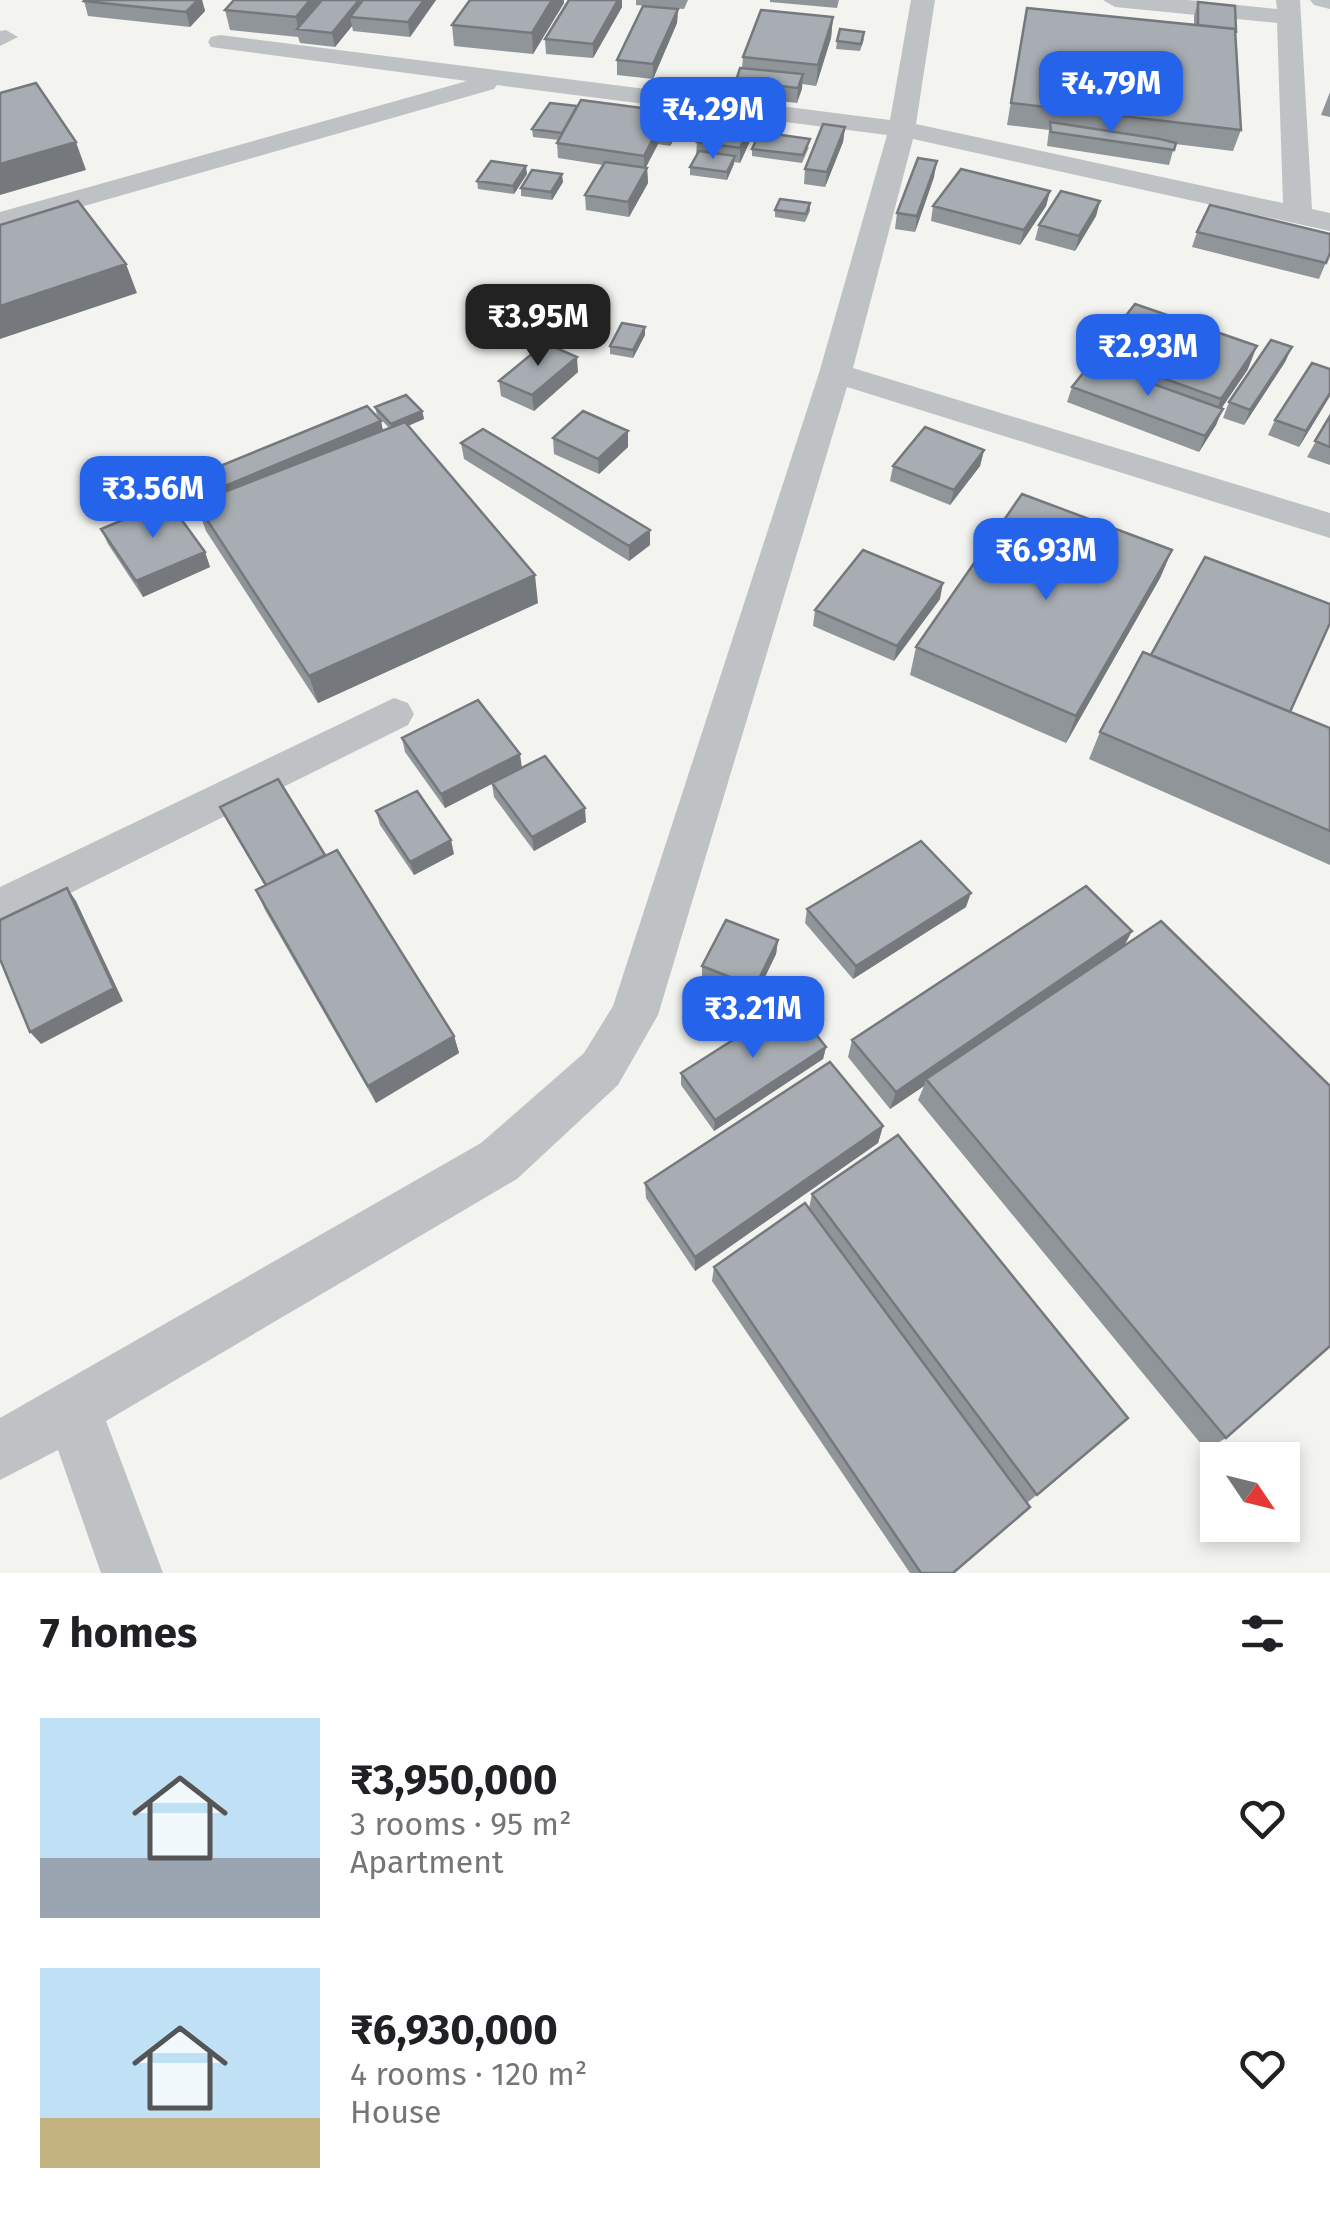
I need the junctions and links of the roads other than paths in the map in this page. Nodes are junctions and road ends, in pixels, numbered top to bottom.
1 (923, 0) edge
2 (1115, 0) edge
3 (1322, 0) edge
4 (1330, 2) edge
5 (1288, 9) edge
6 (220, 42) dead end
7 (504, 78) junction
8 (902, 128) junction
9 (1298, 214) junction
10 (0, 221) edge
11 (1330, 222) edge
12 (834, 373) junction
13 (1330, 526) edge
14 (394, 714) dead end
15 (0, 909) edge
16 (72, 1407) junction
17 (0, 1451) edge
18 (132, 1573) edge

1 - 8 street
2 - 5 street
3 - 4 street
5 - 9 street
6 - 7 street
7 - 8 street
7 - 10 street
8 - 9 street
8 - 12 street
9 - 11 street
12 - 13 street
12 - 16 street
14 - 15 street
16 - 17 street
16 - 18 street

